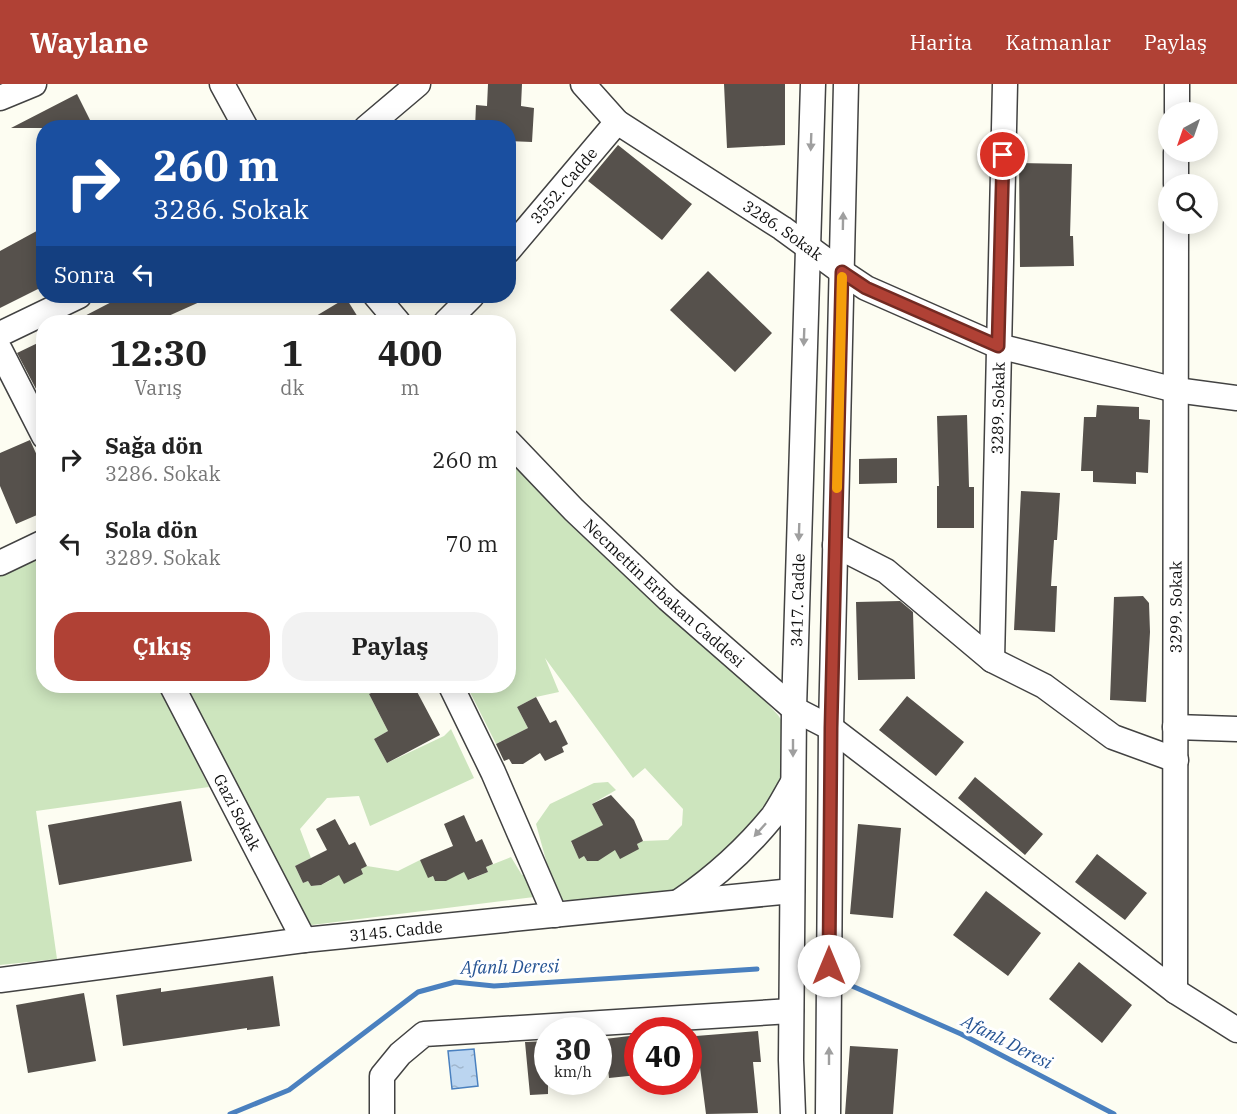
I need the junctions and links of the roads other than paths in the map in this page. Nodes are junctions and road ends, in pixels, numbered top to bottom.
1 (222, 84) edge
2 (418, 84) edge
3 (583, 84) edge
4 (813, 84) edge
5 (846, 84) edge
6 (1005, 84) edge
7 (1177, 84) edge
8 (27, 85) edge
9 (0, 98) edge
10 (1177, 102) edge
11 (242, 120) edge
12 (375, 120) edge
13 (618, 122) junction
14 (1176, 234) edge
15 (516, 242) edge
16 (808, 248) junction
17 (842, 272) junction
18 (64, 303) edge
19 (382, 303) edge
20 (465, 303) edge
21 (40, 315) edge
22 (392, 315) edge
23 (453, 315) edge
24 (36, 317) edge
25 (0, 334) edge
26 (998, 346) junction
27 (0, 350) edge
28 (1176, 390) junction
29 (1237, 398) edge
30 (36, 420) edge
31 (516, 449) edge
32 (835, 545) junction
33 (36, 546) edge
34 (0, 563) edge
35 (992, 660) junction
36 (176, 693) edge
37 (454, 693) edge
38 (794, 709) junction
39 (1176, 727) junction
40 (831, 728) junction
41 (1237, 729) edge
42 (1176, 760) junction
43 (793, 782) junction
44 (792, 891) junction
45 (678, 903) junction
46 (555, 915) junction
47 (304, 940) junction
48 (0, 980) edge
49 (1175, 991) junction
50 (791, 1011) junction
51 (1237, 1030) edge
52 (382, 1114) edge
53 (793, 1114) edge
54 (828, 1114) edge

1 - 11 street
2 - 12 street
3 - 13 street, 3286. Sokak
4 -> 16 street, 3417. Cadde
17 -> 5 street
6 - 26 street, 3289. Sokak
7 - 10 street
8 - 9 street
13 - 15 street, 3552. Cadde
13 - 16 street, 3286. Sokak
14 - 28 street, 3299. Sokak
16 - 17 street, 3286. Sokak
16 -> 38 street, 3417. Cadde
17 - 26 street, 3286. Sokak
17 - 32 street
18 - 21 street
19 - 22 street
20 - 23 street
24 - 25 street
26 - 28 street, 3286. Sokak
26 - 35 street, 3289. Sokak
27 - 30 street
28 - 29 street, 3286. Sokak
28 - 39 street, 3299. Sokak
31 - 38 street, Necmettin Erbakan Caddesi
32 - 35 street
32 - 40 street
33 - 34 street
35 - 42 street
36 - 47 street, Gazi Sokak
37 - 46 street
38 - 40 street, Necmettin Erbakan Caddesi
38 -> 43 street, 3417. Cadde
39 - 41 street
39 - 42 street, 3299. Sokak
40 - 49 street, Necmettin Erbakan Caddesi
54 -> 40 street
42 - 49 street, 3299. Sokak
43 - 44 street, 3417. Cadde
43 -> 45 street
44 - 45 street, 3145. Cadde
44 - 50 street, 3417. Cadde
45 - 46 street, 3145. Cadde
46 - 47 street, 3145. Cadde
47 - 48 street, 3145. Cadde
49 - 51 street, Necmettin Erbakan Caddesi
50 - 52 street
50 - 53 street, 3417. Cadde

